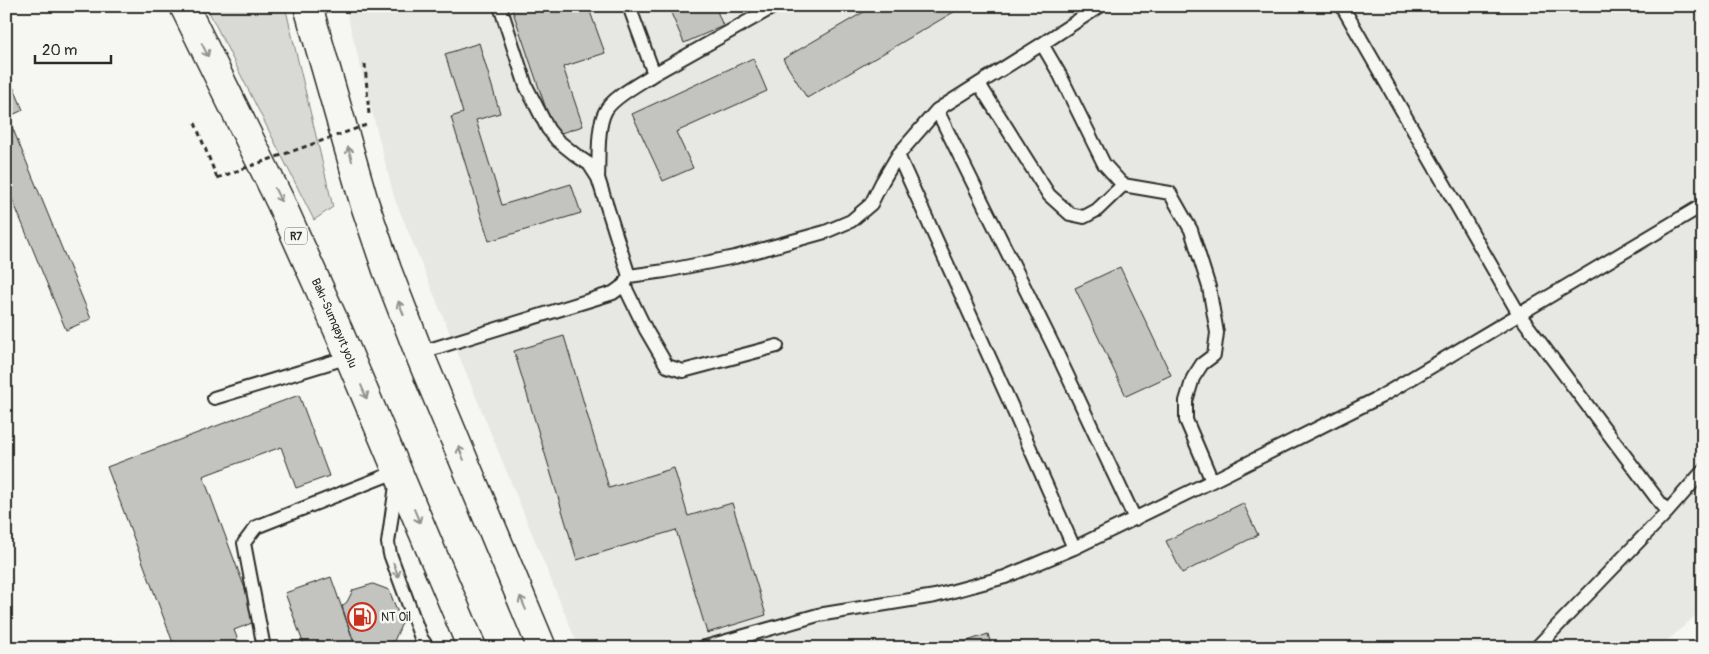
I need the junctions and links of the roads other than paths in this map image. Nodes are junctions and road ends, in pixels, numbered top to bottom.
1 (184, 6) edge
2 (308, 6) edge
3 (500, 6) edge
4 (630, 6) edge
5 (775, 6) edge
6 (1100, 6) edge
7 (1342, 6) edge
8 (1042, 44) junction
9 (654, 74) junction
10 (979, 84) junction
11 (937, 110) junction
12 (898, 155) junction
13 (598, 178) junction
14 (1123, 185) junction
15 (1703, 205) edge
16 (626, 281) junction
17 (1519, 314) junction
18 (777, 346) dead end
19 (419, 353) junction
20 (349, 357) junction
21 (214, 398) dead end
22 (398, 470) junction
23 (1703, 471) edge
24 (1212, 482) junction
25 (1667, 512) junction
26 (1135, 518) junction
27 (1074, 548) junction
28 (264, 648) edge
29 (428, 648) edge
30 (472, 648) edge
31 (542, 648) edge
32 (702, 648) edge
33 (1536, 648) edge

1 -> 20 highway, Bakı-Sumqayıt yolu / R7
19 -> 2 highway
3 - 13 lane
4 - 9 lane
5 - 9 lane
6 - 8 lane
7 - 17 lane
8 - 10 lane
8 - 14 lane
9 - 13 lane
10 - 11 lane
10 - 14 lane
11 - 12 lane
11 - 26 lane
12 - 16 lane
12 - 27 lane
13 - 16 lane
14 - 24 lane
15 - 17 lane
16 - 18 lane
16 - 19 lane
17 - 24 lane
17 - 25 lane
31 -> 19 highway
20 - 21 lane
20 -> 22 highway, Bakı-Sumqayıt yolu / R7
22 - 28 lane
22 -> 29 lane
22 -> 30 highway, Bakı-Sumqayıt yolu / R7
23 - 25 lane
24 - 26 lane
25 - 33 lane
26 - 27 lane
27 - 32 lane

